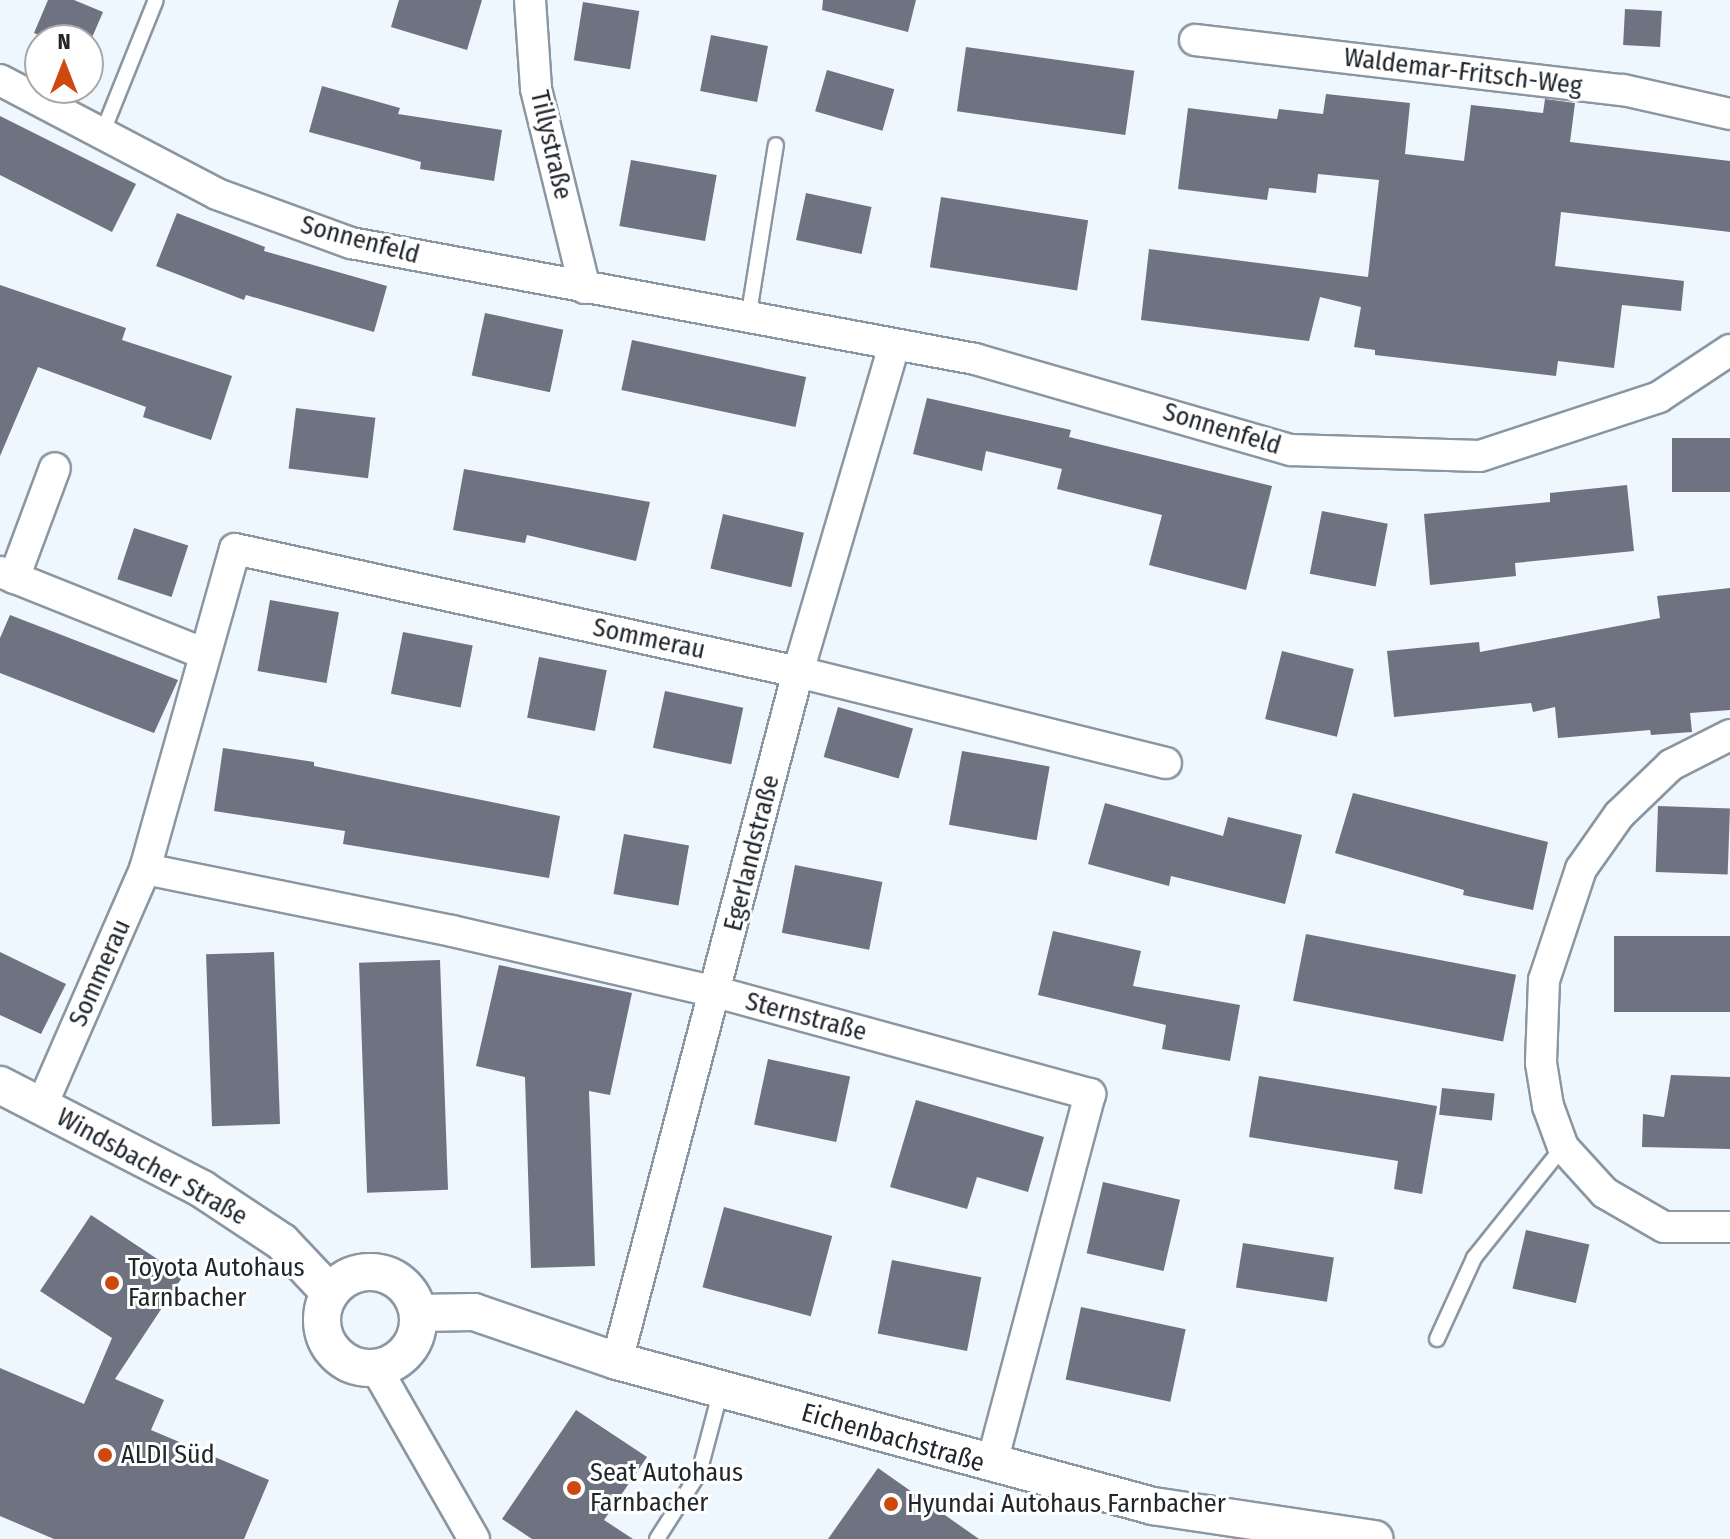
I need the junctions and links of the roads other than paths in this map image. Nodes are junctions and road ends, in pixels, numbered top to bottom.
1 (156, 0) edge
2 (530, 0) edge
3 (1195, 40) dead end
4 (0, 80) edge
5 (1730, 114) edge
6 (102, 134) junction
7 (776, 145) dead end
8 (585, 288) junction
9 (748, 319) junction
10 (894, 346) junction
11 (1730, 350) edge
12 (55, 468) dead end
13 (7, 575) edge
14 (203, 653) junction
15 (798, 672) junction
16 (1730, 735) edge
17 (1166, 763) dead end
18 (145, 869) junction
19 (716, 992) junction
20 (0, 1085) edge
21 (42, 1105) junction
22 (1563, 1147) junction
23 (1730, 1227) edge
24 (330, 1293) junction
25 (418, 1313) junction
26 (1437, 1339) dead end
27 (617, 1361) junction
28 (376, 1368) junction
29 (721, 1390) junction
30 (991, 1465) junction
31 (474, 1539) edge
32 (657, 1539) edge
33 (1375, 1539) edge

1 - 6 lane
2 - 8 street, Tillystraße
3 - 5 street, Waldemar-Fritsch-Weg
4 - 6 street, Sonnenfeld
6 - 8 street, Sonnenfeld
7 - 9 lane
8 - 9 street, Sonnenfeld
9 - 10 street, Sonnenfeld
10 - 11 street, Sonnenfeld
10 - 15 street, Egerlandstraße
12 - 13 street
13 - 14 street
14 - 15 street, Sommerau
14 - 18 street, Sommerau
15 - 17 street, Sommerau
15 - 19 street, Egerlandstraße
16 - 22 street
18 - 19 street, Sternstraße
18 - 21 street, Sommerau
19 - 27 street, Egerlandstraße
19 - 30 street, Sternstraße
20 - 21 street, Windsbacher Straße
21 - 24 street, Windsbacher Straße
22 - 23 street
22 - 26 lane
24 - 25 street
24 - 28 street
25 - 27 street, Eichenbachstraße
25 - 28 street
27 - 29 street, Eichenbachstraße
28 - 31 street
29 - 30 street, Eichenbachstraße
29 - 32 lane
30 - 33 street, Eichenbachstraße

